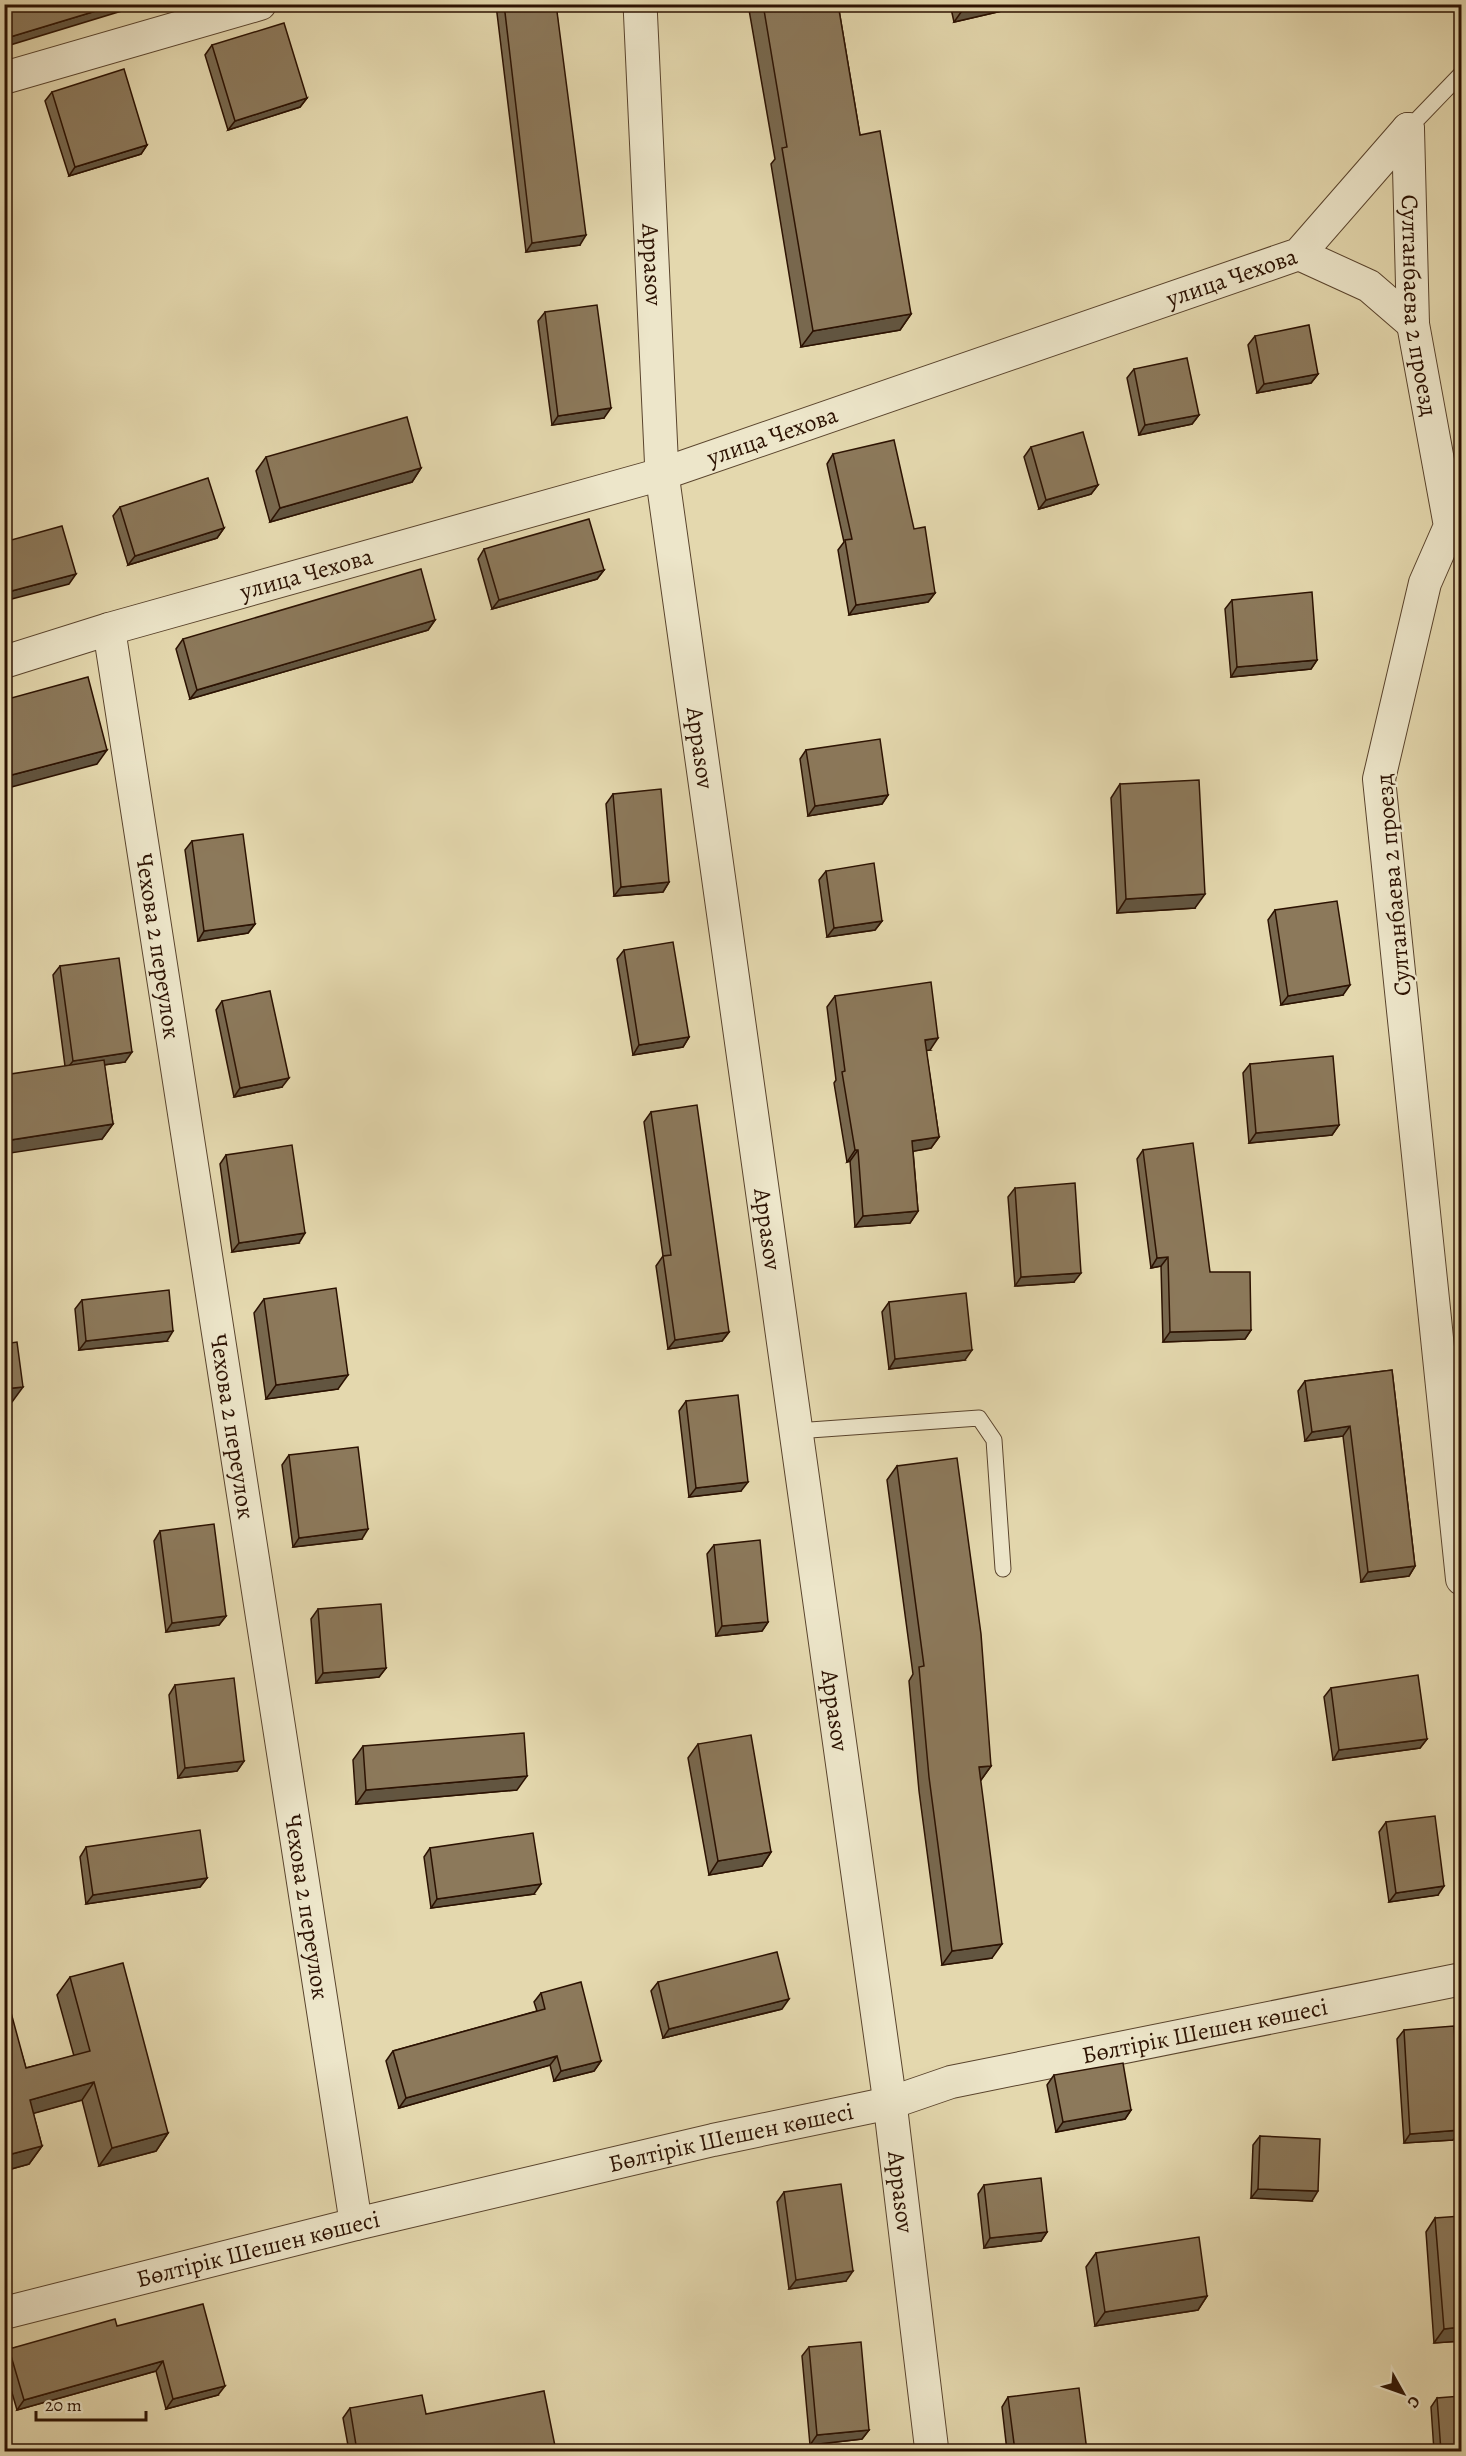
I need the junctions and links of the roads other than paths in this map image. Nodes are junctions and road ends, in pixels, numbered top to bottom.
1 (260, 4) edge
2 (640, 4) edge
3 (1461, 73) edge
4 (4, 78) edge
5 (1408, 129) junction
6 (1299, 254) junction
7 (1413, 324) junction
8 (662, 474) junction
9 (1456, 530) edge
10 (109, 629) junction
11 (4, 662) edge
12 (1453, 1412) edge
13 (796, 1431) junction
14 (1003, 1569) dead end
15 (1461, 1580) edge
16 (1461, 1979) edge
17 (890, 2103) junction
18 (356, 2224) junction
19 (4, 2313) edge
20 (932, 2451) edge

1 - 4 street
2 - 8 street, Appasov
3 - 5 lane, улица Чехова
5 - 6 street, улица Чехова
5 - 7 street, Султанбаева 2 проезд
6 - 7 street
6 - 8 street, улица Чехова
7 - 9 street, Султанбаева 2 проезд
8 - 10 street, улица Чехова
8 - 13 street, Appasov
9 - 12 street, Султанбаева 2 проезд
10 - 11 street, улица Чехова
10 - 18 street, Чехова 2 переулок
12 - 15 street, Султанбаева 2 проезд
13 - 14 lane
13 - 17 street, Appasov
16 - 17 street, Бөлтірік Шешен көшесі
17 - 18 street, Бөлтірік Шешен көшесі
17 - 20 street, Appasov
18 - 19 street, Бөлтірік Шешен көшесі

